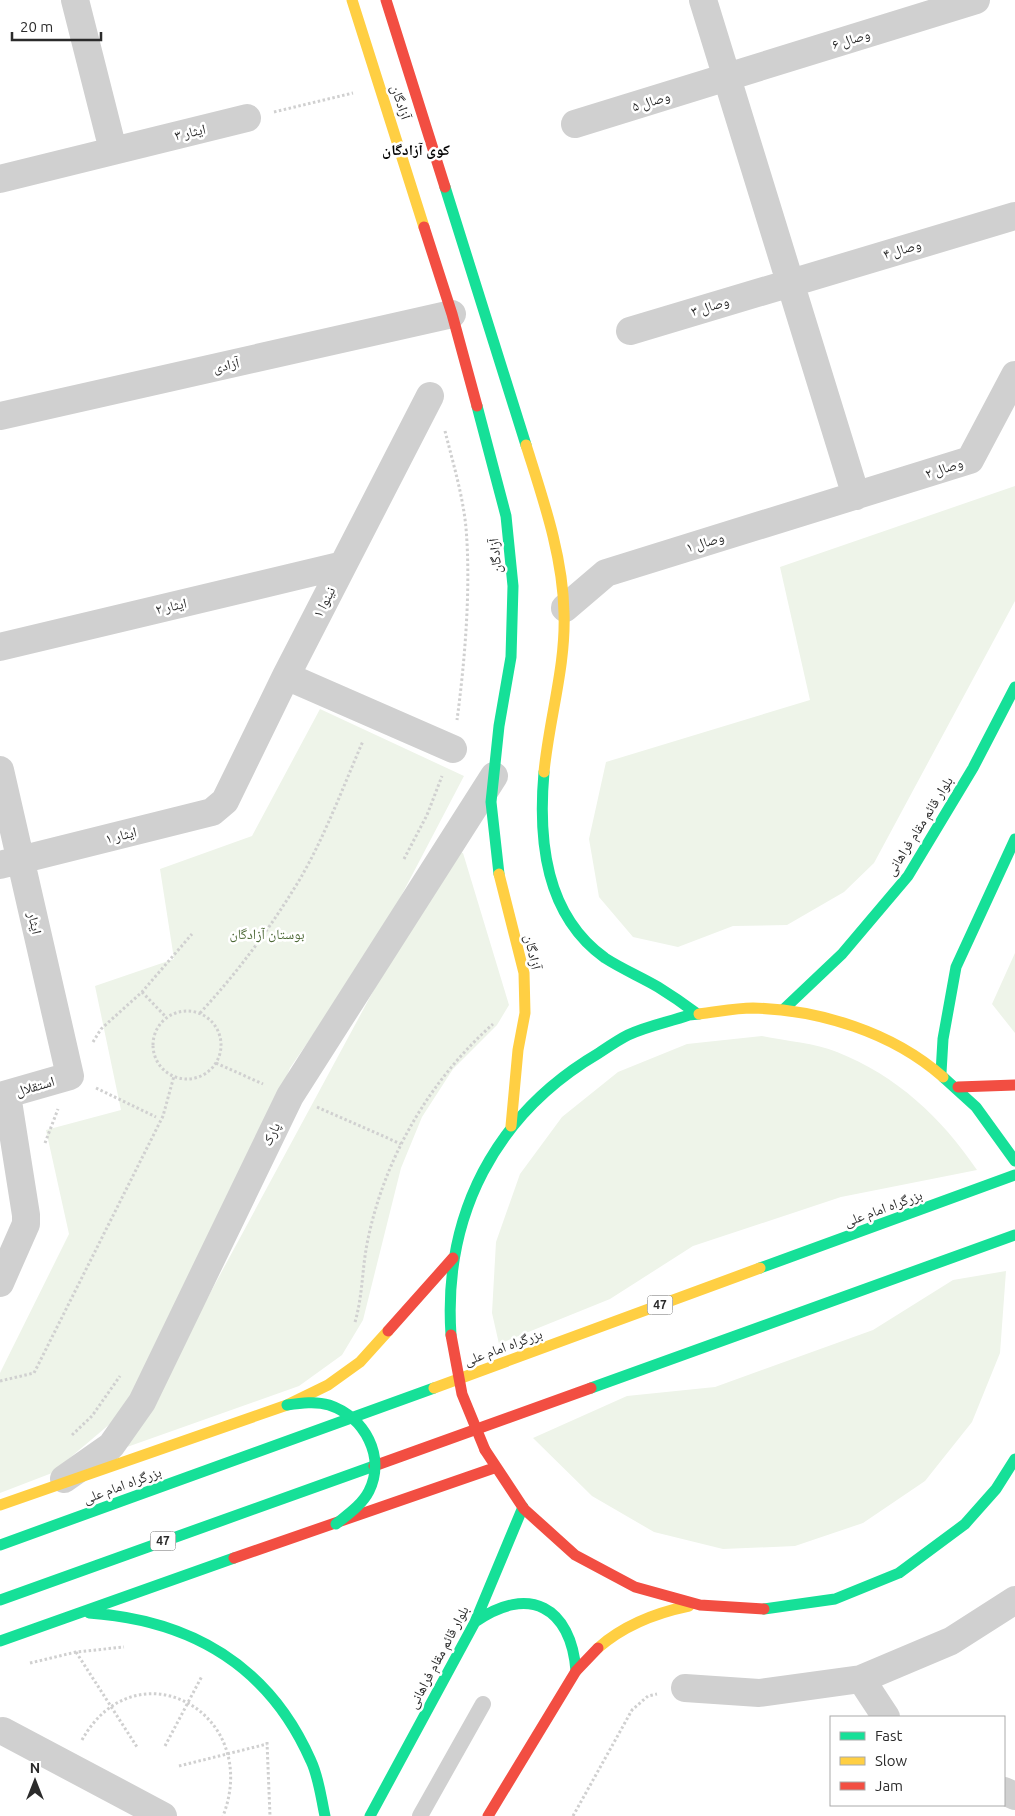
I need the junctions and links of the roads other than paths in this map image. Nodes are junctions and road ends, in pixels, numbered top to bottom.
1 (75, 0) edge
2 (352, 0) edge
3 (386, 0) edge
4 (703, 0) edge
5 (976, 0) edge
6 (727, 77) junction
7 (247, 118) road end
8 (575, 124) dead end
9 (113, 150) junction
10 (0, 179) edge
11 (1015, 216) edge
12 (790, 282) junction
13 (452, 314) junction
14 (630, 331) dead end
15 (1015, 376) edge
16 (430, 396) road end
17 (0, 416) edge
18 (856, 496) junction
19 (343, 566) junction
20 (565, 608) junction
21 (0, 647) edge
22 (286, 676) junction
23 (1015, 687) edge
24 (453, 749) road end
25 (0, 770) edge
26 (494, 776) junction
27 (220, 808) joint
28 (1015, 839) edge
29 (10, 862) edge
30 (784, 1009) junction
31 (696, 1013) junction
32 (941, 1073) junction
33 (70, 1076) joint
34 (1015, 1085) edge
35 (958, 1087) junction
36 (4, 1095) edge
37 (512, 1126) junction
38 (1015, 1162) edge
39 (1015, 1175) edge
40 (1015, 1235) edge
41 (453, 1258) junction
42 (0, 1282) edge
43 (287, 1405) junction
44 (1015, 1459) edge
45 (494, 1468) junction
46 (53, 1486) junction
47 (0, 1505) edge
48 (522, 1507) junction
49 (336, 1524) junction
50 (0, 1545) edge
51 (0, 1600) edge
52 (1015, 1600) edge
53 (692, 1605) junction
54 (72, 1614) junction
55 (475, 1622) junction
56 (0, 1642) edge
57 (576, 1671) junction
58 (861, 1679) junction
59 (685, 1688) road end
60 (483, 1704) dead end
61 (885, 1716) edge
62 (2, 1733) edge
63 (162, 1816) edge
64 (325, 1816) edge
65 (370, 1816) edge
66 (420, 1816) edge
67 (488, 1816) edge

1 - 9 street
2 - 13 main road, آزادگان
3 - 20 main road, آزادگان
4 - 6 street
5 - 6 street, وصال ۶
6 - 8 street, وصال ۵
6 - 12 street
7 - 9 street, ایثار ۳
9 - 10 street, ایثار ۳
11 - 12 street, وصال ۴
12 - 14 street, وصال ۳
12 - 18 street
13 - 17 street, آزادی
13 - 26 main road, آزادگان
15 - 18 street, وصال ۲
16 - 19 street, نینوا ۱
18 - 20 street, وصال ۱
19 - 21 street, ایثار ۲
19 - 22 street, نینوا ۱
20 - 31 main road, آزادگان
22 - 24 street
22 - 27 street, نینوا ۱
23 - 30 main road, بلوار قائم مقام فراهانی
25 - 29 street, ایثار
26 - 37 main road, آزادگان
26 - 46 street, پارک
27 - 29 street, ایثار ۱
28 - 32 main road
29 - 33 street, ایثار
30 - 31 main road
30 - 32 main road
31 - 37 main road
32 - 35 main road
33 - 36 street, استقلال
34 - 35 main road
35 - 38 main road
36 - 42 street
37 - 41 main road
39 - 50 main road, بزرگراه امام علی / 47
40 - 51 main road, 47
41 - 43 main road
41 - 45 main road, bridge
43 - 46 main road
43 - 49 main road, bridge
44 - 53 main road
45 - 48 main road
45 - 49 main road
46 - 47 main road
48 - 53 main road
48 - 55 main road, بلوار قائم مقام فراهانی
49 - 54 main road
52 - 58 street
53 - 57 main road
54 - 56 main road
54 - 64 main road
55 - 57 main road
55 - 65 main road, بلوار قائم مقام فراهانی
57 - 67 main road
58 - 59 street
58 - 61 street
60 - 66 lane
62 - 63 street

